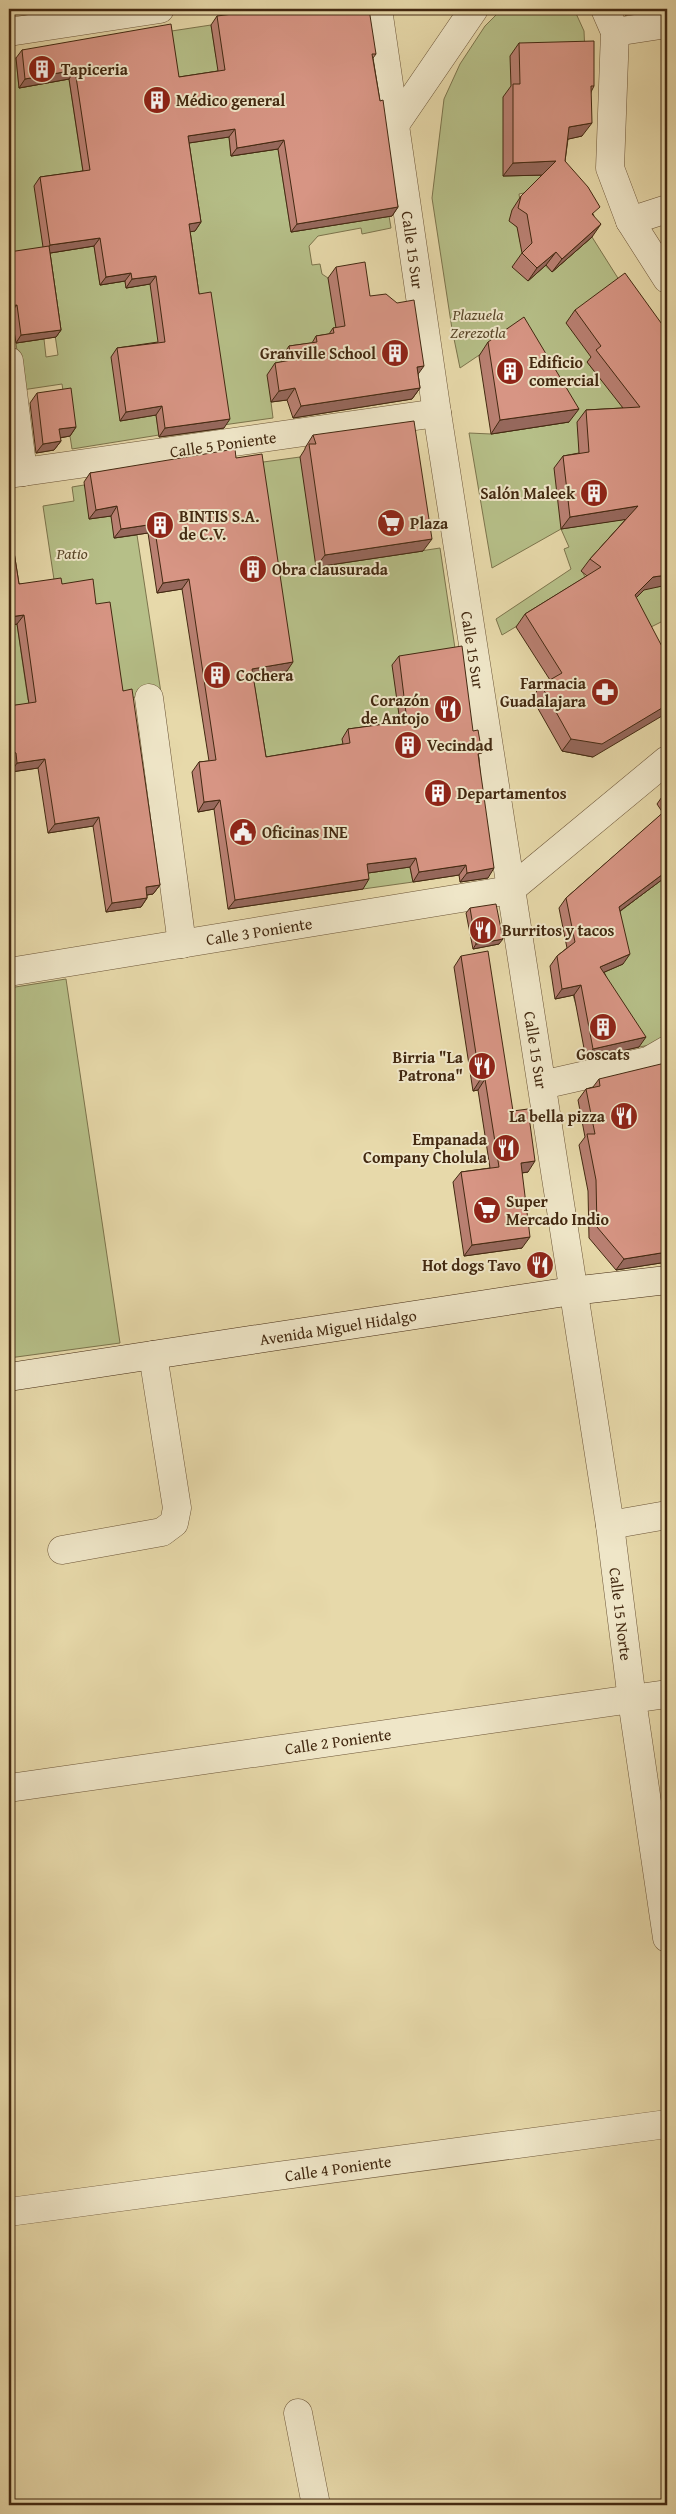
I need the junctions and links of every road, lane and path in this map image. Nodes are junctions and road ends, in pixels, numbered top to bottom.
1 (160, 9) edge
2 (378, 9) edge
3 (474, 9) edge
4 (610, 20) edge
5 (667, 24) edge
6 (9, 32) edge
7 (394, 126) junction
8 (667, 209) edge
9 (630, 221) junction
10 (667, 279) edge
11 (9, 361) edge
12 (436, 413) junction
13 (16, 473) edge
14 (149, 698) dead end
15 (667, 760) edge
16 (510, 890) junction
17 (182, 944) junction
18 (9, 972) edge
19 (667, 1050) edge
20 (542, 1085) junction
21 (667, 1280) edge
22 (572, 1291) junction
23 (154, 1355) junction
24 (9, 1377) edge
25 (667, 1515) edge
26 (610, 1525) junction
27 (62, 1550) dead end
28 (667, 1694) edge
29 (632, 1700) junction
30 (9, 1788) edge
31 (667, 1938) edge
32 (667, 2124) edge
33 (9, 2212) edge
34 (298, 2413) dead end
35 (316, 2505) edge

1 - 6 street
2 - 7 street, Calle 15 Sur
3 - 7 street
4 - 5 street
4 - 9 street
7 - 12 street, Calle 15 Sur
8 - 9 street
9 - 10 street
11 - 13 street
12 - 13 street, Calle 5 Poniente
12 - 16 street, Calle 15 Sur
14 - 17 street
15 - 16 street
16 - 17 street, Calle 3 Poniente
16 - 20 street, Calle 15 Sur
17 - 18 street, Calle 3 Poniente
19 - 20 street
20 - 22 street, Calle 15 Sur
21 - 22 street, Avenida Miguel Hidalgo
22 - 23 street, Avenida Miguel Hidalgo
22 - 26 street, Calle 15 Norte
23 - 24 street, Avenida Miguel Hidalgo
23 - 27 street
25 - 26 street
26 - 29 street, Calle 15 Norte
28 - 29 street, Calle 2 Poniente
29 - 30 street, Calle 2 Poniente
29 - 31 street, Calle 15 Norte
32 - 33 street, Calle 4 Poniente
34 - 35 street

